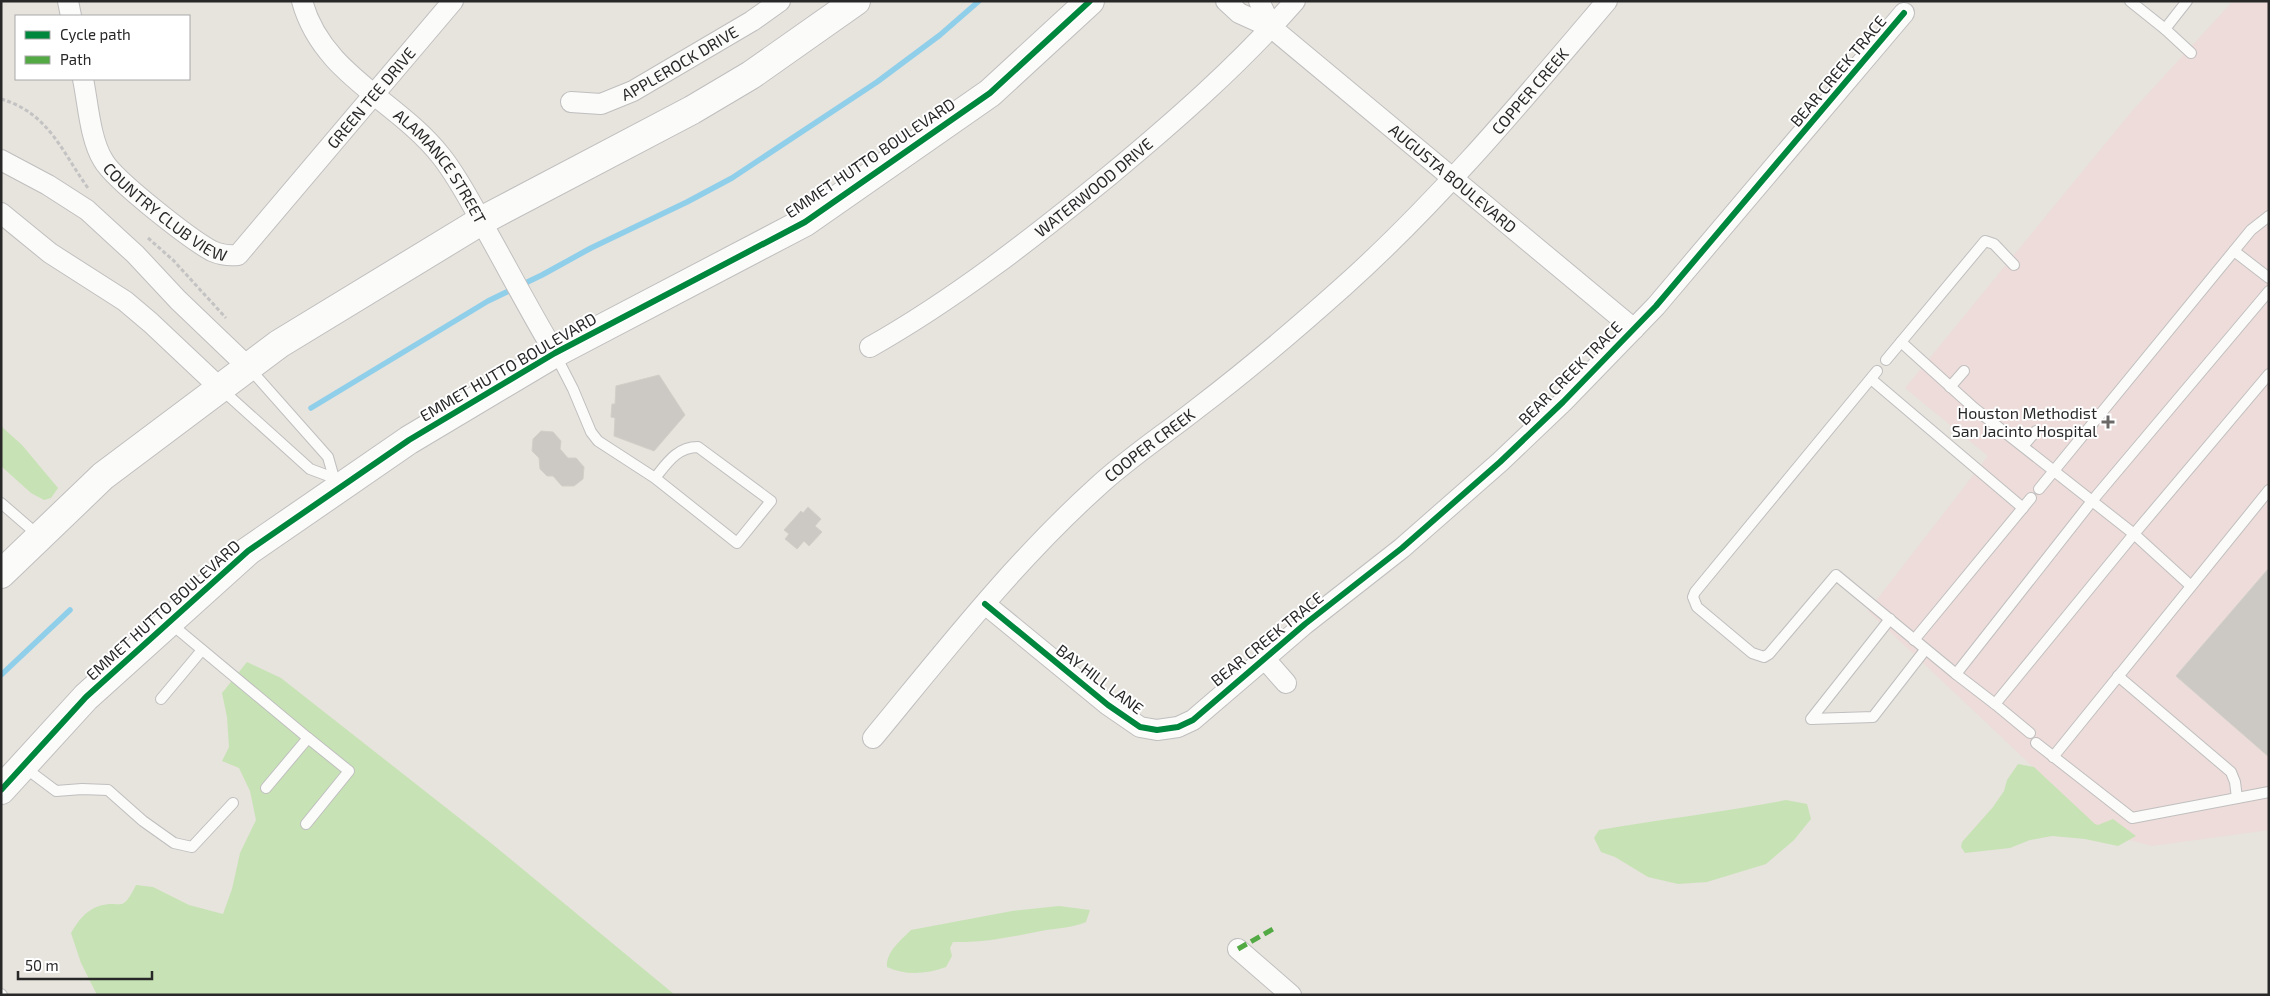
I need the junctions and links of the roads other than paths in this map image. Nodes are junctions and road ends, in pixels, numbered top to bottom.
1 (68, 1) edge
2 (302, 1) edge
3 (453, 1) edge
4 (780, 1) edge
5 (856, 1) edge
6 (1090, 1) edge
7 (1226, 1) edge
8 (1259, 1) edge
9 (1295, 1) edge
10 (1607, 1) edge
11 (2130, 1) edge
12 (2187, 1) edge
13 (1904, 13) dead end
14 (71, 15) edge
15 (1272, 28) junction
16 (2165, 29) junction
17 (2191, 53) dead end
18 (83, 80) edge
19 (374, 95) junction
20 (571, 102) dead end
21 (1, 160) edge
22 (1452, 178) junction
23 (289, 195) joint
24 (1, 213) edge
25 (2269, 216) edge
26 (482, 221) junction
27 (2234, 251) junction
28 (2014, 265) dead end
29 (2269, 278) edge
30 (2269, 291) edge
31 (1634, 329) junction
32 (1901, 342) junction
33 (870, 347) dead end
34 (555, 353) junction
35 (1886, 360) dead end
36 (248, 367) junction
37 (1964, 371) dead end
38 (2269, 374) edge
39 (1950, 386) junction
40 (220, 388) junction
41 (2036, 431) dead end
42 (2023, 446) junction
43 (2054, 470) junction
44 (655, 478) junction
45 (338, 482) junction
46 (2039, 489) dead end
47 (2269, 490) edge
48 (2031, 498) dead end
49 (2092, 501) junction
50 (1, 503) edge
51 (2024, 508) junction
52 (2134, 534) junction
53 (40, 537) junction
54 (1, 574) edge
55 (2191, 586) junction
56 (985, 604) junction
57 (1890, 619) junction
58 (169, 623) junction
59 (1914, 640) junction
60 (202, 650) junction
61 (1925, 650) junction
62 (1264, 658) junction
63 (1956, 674) junction
64 (2118, 676) junction
65 (1286, 683) dead end
66 (161, 699) dead end
67 (1995, 704) junction
68 (1209, 705) joint
69 (2030, 733) dead end
70 (308, 738) junction
71 (873, 738) dead end
72 (2036, 743) dead end
73 (2053, 757) junction
74 (23, 766) junction
75 (266, 788) dead end
76 (1, 790) edge
77 (2269, 792) edge
78 (2237, 798) junction
79 (233, 803) dead end
80 (306, 824) dead end
81 (1238, 949) dead end
82 (1291, 995) edge

1 - 14 street
2 - 19 street, ALAMANCE STREET
3 - 19 street, GREEN TEE DRIVE
4 - 20 street, APPLEROCK DRIVE
5 - 26 street
6 - 34 street, EMMET HUTTO BOULEVARD
7 - 15 street, AUGUSTA BOULEVARD
8 - 15 street, AUGUSTA BOULEVARD
9 - 15 street, WATERWOOD DRIVE
10 - 22 street, COPPER CREEK
11 - 16 lane
12 - 16 lane
13 - 31 street, BEAR CREEK TRACE
15 - 22 street, AUGUSTA BOULEVARD
15 - 33 street, WATERWOOD DRIVE
16 - 17 lane
18 - 23 street, COUNTRY CLUB VIEW
19 - 23 street, GREEN TEE DRIVE
19 - 26 street, ALAMANCE STREET
21 - 36 street
22 - 31 street, AUGUSTA BOULEVARD
22 - 56 street, COOPER CREEK
24 - 40 street
25 - 27 lane
26 - 34 street, ALAMANCE STREET
26 - 36 street
27 - 29 lane
27 - 43 lane
28 - 32 lane
30 - 49 lane
31 - 62 street, BEAR CREEK TRACE
32 - 35 lane
32 - 39 lane
34 - 44 lane
34 - 45 street, EMMET HUTTO BOULEVARD
36 - 40 street
36 - 45 lane
37 - 39 lane
38 - 52 lane
39 - 42 lane
40 - 45 lane
40 - 53 street
41 - 42 lane
42 - 43 lane
43 - 46 lane
43 - 49 lane
44 - 44 lane
45 - 58 street, EMMET HUTTO BOULEVARD
47 - 55 lane
48 - 51 lane
49 - 52 lane
49 - 63 lane
50 - 53 lane
51 - 57 lane
51 - 59 lane
52 - 55 lane
52 - 67 lane
53 - 54 street
55 - 64 lane
56 - 68 street, BAY HILL LANE
56 - 71 street, COOPER CREEK
57 - 59 lane
57 - 61 lane
58 - 60 lane
58 - 74 street, EMMET HUTTO BOULEVARD
59 - 61 lane
60 - 66 lane
60 - 70 lane
61 - 63 lane
62 - 65 street
62 - 68 street, BEAR CREEK TRACE
63 - 67 lane
64 - 73 lane
64 - 78 lane
67 - 69 lane
70 - 75 lane
70 - 80 lane
72 - 73 lane
73 - 78 lane
74 - 76 street, EMMET HUTTO BOULEVARD
74 - 79 lane
77 - 78 lane
81 - 82 street

